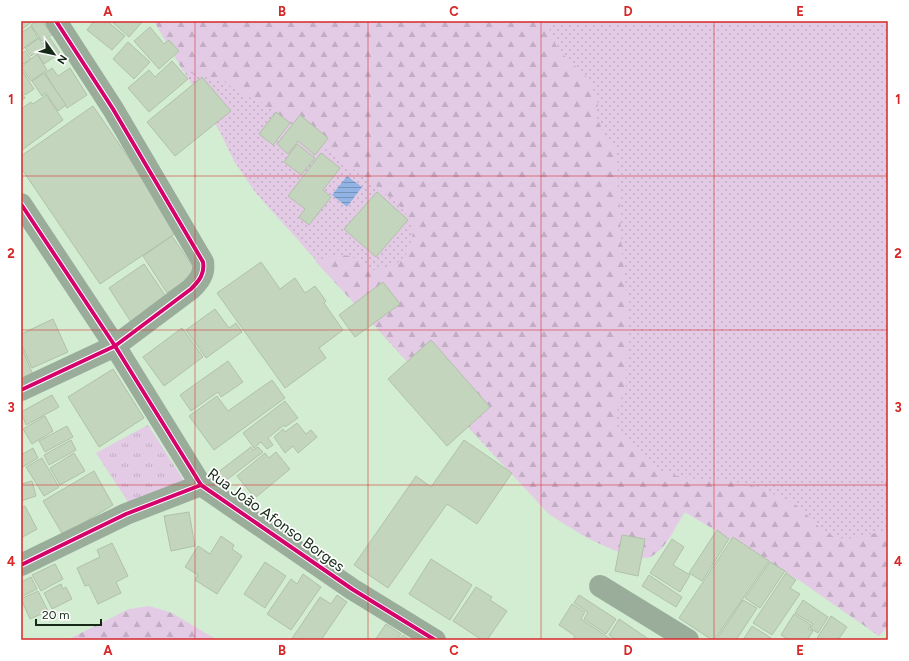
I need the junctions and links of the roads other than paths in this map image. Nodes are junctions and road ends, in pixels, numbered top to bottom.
1 (56, 21) edge
2 (21, 204) edge
3 (115, 346) junction
4 (21, 390) edge
5 (201, 485) junction
6 (21, 565) edge
7 (600, 586) dead end
8 (435, 640) edge
9 (688, 640) edge

1 - 3 street
2 - 3 street, Rua João Afonso Borges
3 - 4 street
3 - 5 street, Rua João Afonso Borges
5 - 6 street
5 - 8 street, Rua João Afonso Borges
7 - 9 street

